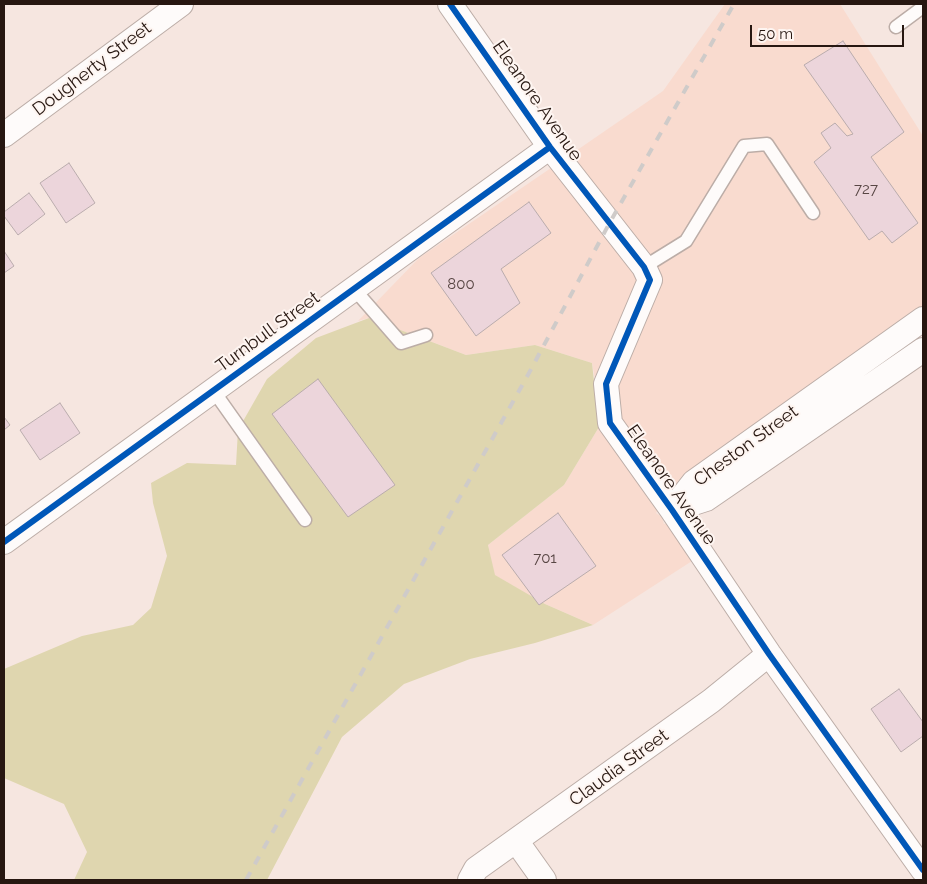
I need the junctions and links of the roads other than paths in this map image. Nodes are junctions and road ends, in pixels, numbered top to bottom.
1 (181, 4) edge
2 (450, 4) edge
3 (923, 7) edge
4 (896, 27) dead end
5 (4, 135) edge
6 (550, 147) junction
7 (813, 213) dead end
8 (644, 267) junction
9 (354, 289) junction
10 (923, 319) edge
11 (426, 335) dead end
12 (899, 337) junction
13 (920, 359) edge
14 (213, 390) junction
15 (672, 510) junction
16 (305, 520) dead end
17 (4, 542) edge
18 (769, 654) junction
19 (517, 842) junction
20 (923, 870) edge
21 (470, 880) edge
22 (544, 880) edge

1 - 5 street, Dougherty Street
2 - 6 street, Eleanore Avenue
3 - 4 lane
6 - 8 street, Eleanore Avenue
6 - 9 street, Turnbull Street
7 - 8 lane
8 - 15 street, Eleanore Avenue
9 - 11 lane
9 - 14 street, Turnbull Street
10 - 12 street, Cheston Street
12 - 13 street
12 - 15 street, Cheston Street
13 - 15 street, Cheston Street
14 - 16 lane
14 - 17 street, Turnbull Street
15 - 18 street, Eleanore Avenue
18 - 19 street, Claudia Street
18 - 20 street, Eleanore Avenue
19 - 21 street, Claudia Street
19 - 22 street

